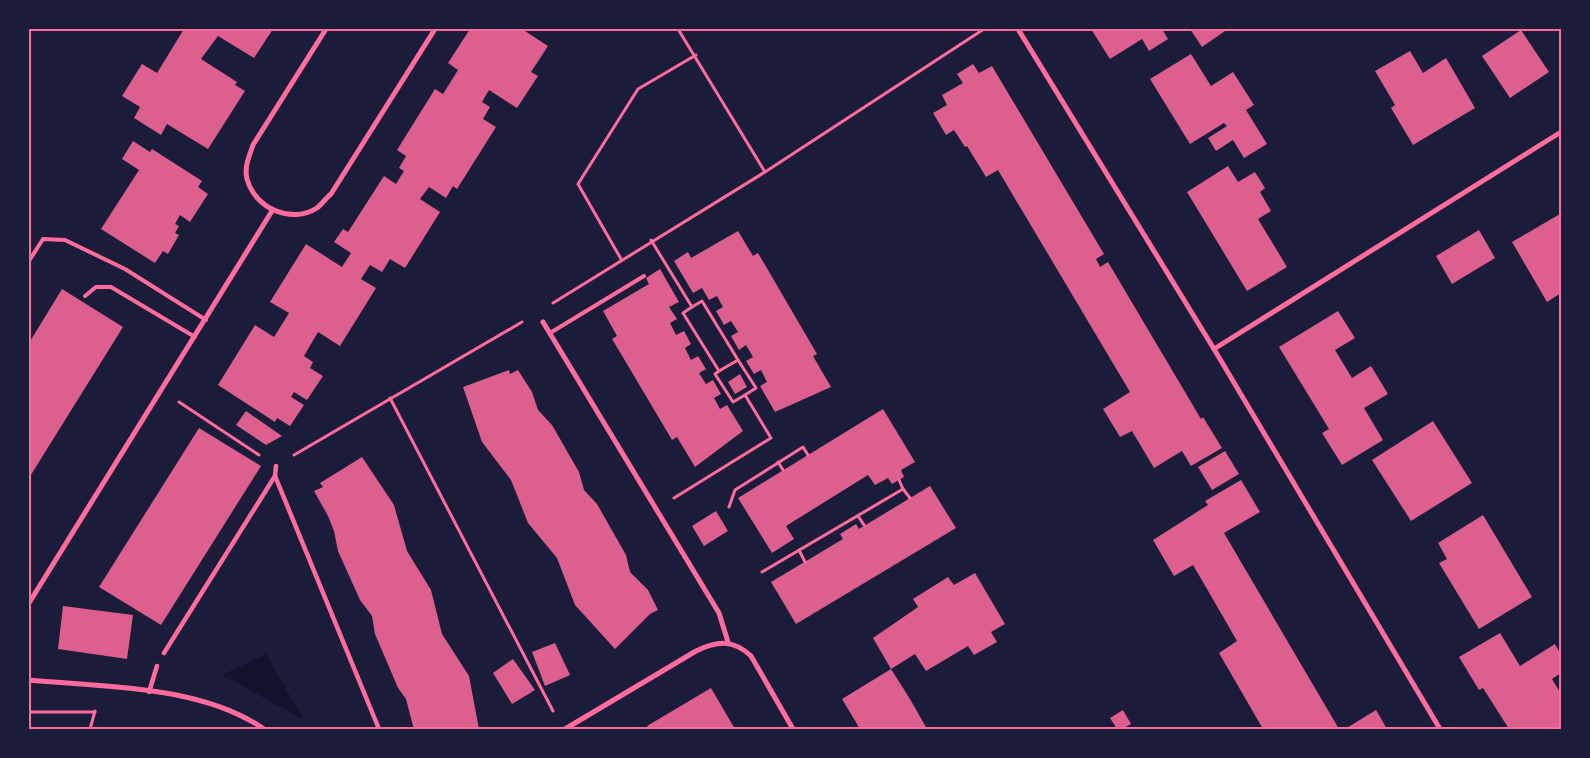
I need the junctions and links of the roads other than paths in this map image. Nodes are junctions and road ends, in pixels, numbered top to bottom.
1 (326, 29) edge
2 (435, 29) edge
3 (1018, 29) edge
4 (1561, 132) edge
5 (272, 210) junction
6 (29, 261) edge
7 (644, 276) dead end
8 (85, 296) dead end
9 (206, 320) junction
10 (543, 322) dead end
11 (550, 333) junction
12 (195, 337) junction
13 (1214, 350) junction
14 (276, 466) road end
15 (275, 476) junction
16 (29, 603) edge
17 (728, 642) junction
18 (164, 653) dead end
19 (157, 666) dead end
20 (29, 680) edge
21 (148, 692) junction
22 (264, 729) edge
23 (379, 729) edge
24 (565, 729) edge
25 (793, 729) edge
26 (1440, 729) edge

1 - 5 street
2 - 5 street
3 - 13 street
4 - 13 street
5 - 9 street
6 - 9 lane
7 - 11 lane
8 - 12 lane
9 - 12 street
10 - 11 street
11 - 17 street
12 - 16 street
13 - 26 street
14 - 15 street
15 - 18 street
15 - 23 street
17 - 24 street
17 - 25 street
19 - 21 street
20 - 21 street
21 - 22 street

